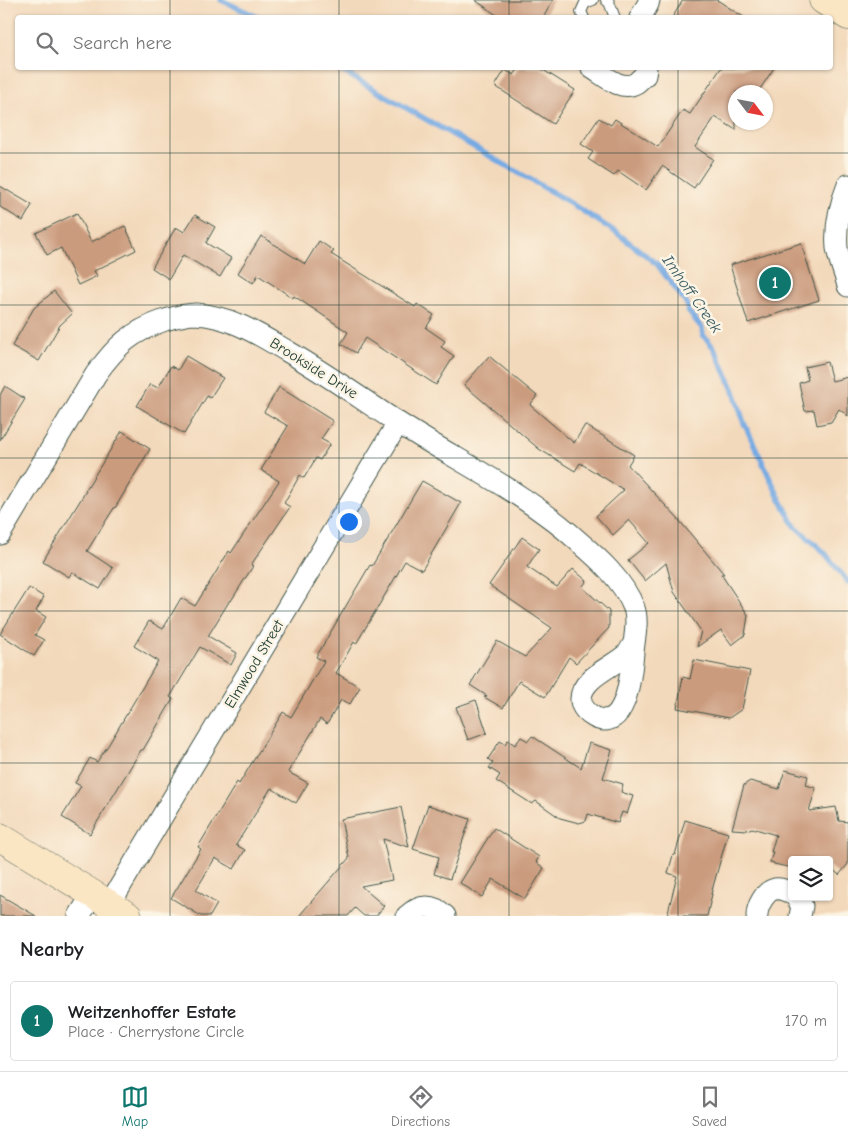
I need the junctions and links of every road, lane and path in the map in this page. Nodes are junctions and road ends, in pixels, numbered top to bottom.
1 (591, 0) edge
2 (606, 0) edge
3 (824, 0) edge
4 (582, 15) edge
5 (614, 15) edge
6 (848, 16) edge
7 (595, 70) edge
8 (646, 70) edge
9 (848, 184) edge
10 (847, 281) edge
11 (398, 423) junction
12 (0, 534) edge
13 (634, 642) dead end
14 (0, 837) edge
15 (788, 892) edge
16 (799, 901) edge
17 (102, 908) edge
18 (407, 916) edge
19 (445, 916) edge
20 (757, 916) edge
21 (800, 916) edge

1 - 4 lane
2 - 5 lane
3 - 6 street
7 - 8 street
9 - 10 street
11 - 12 street, Brookside Drive
11 - 13 street, Brookside Drive
11 - 17 street, Elmwood Street
14 - 17 street
15 - 20 street
16 - 21 street
18 - 19 street

